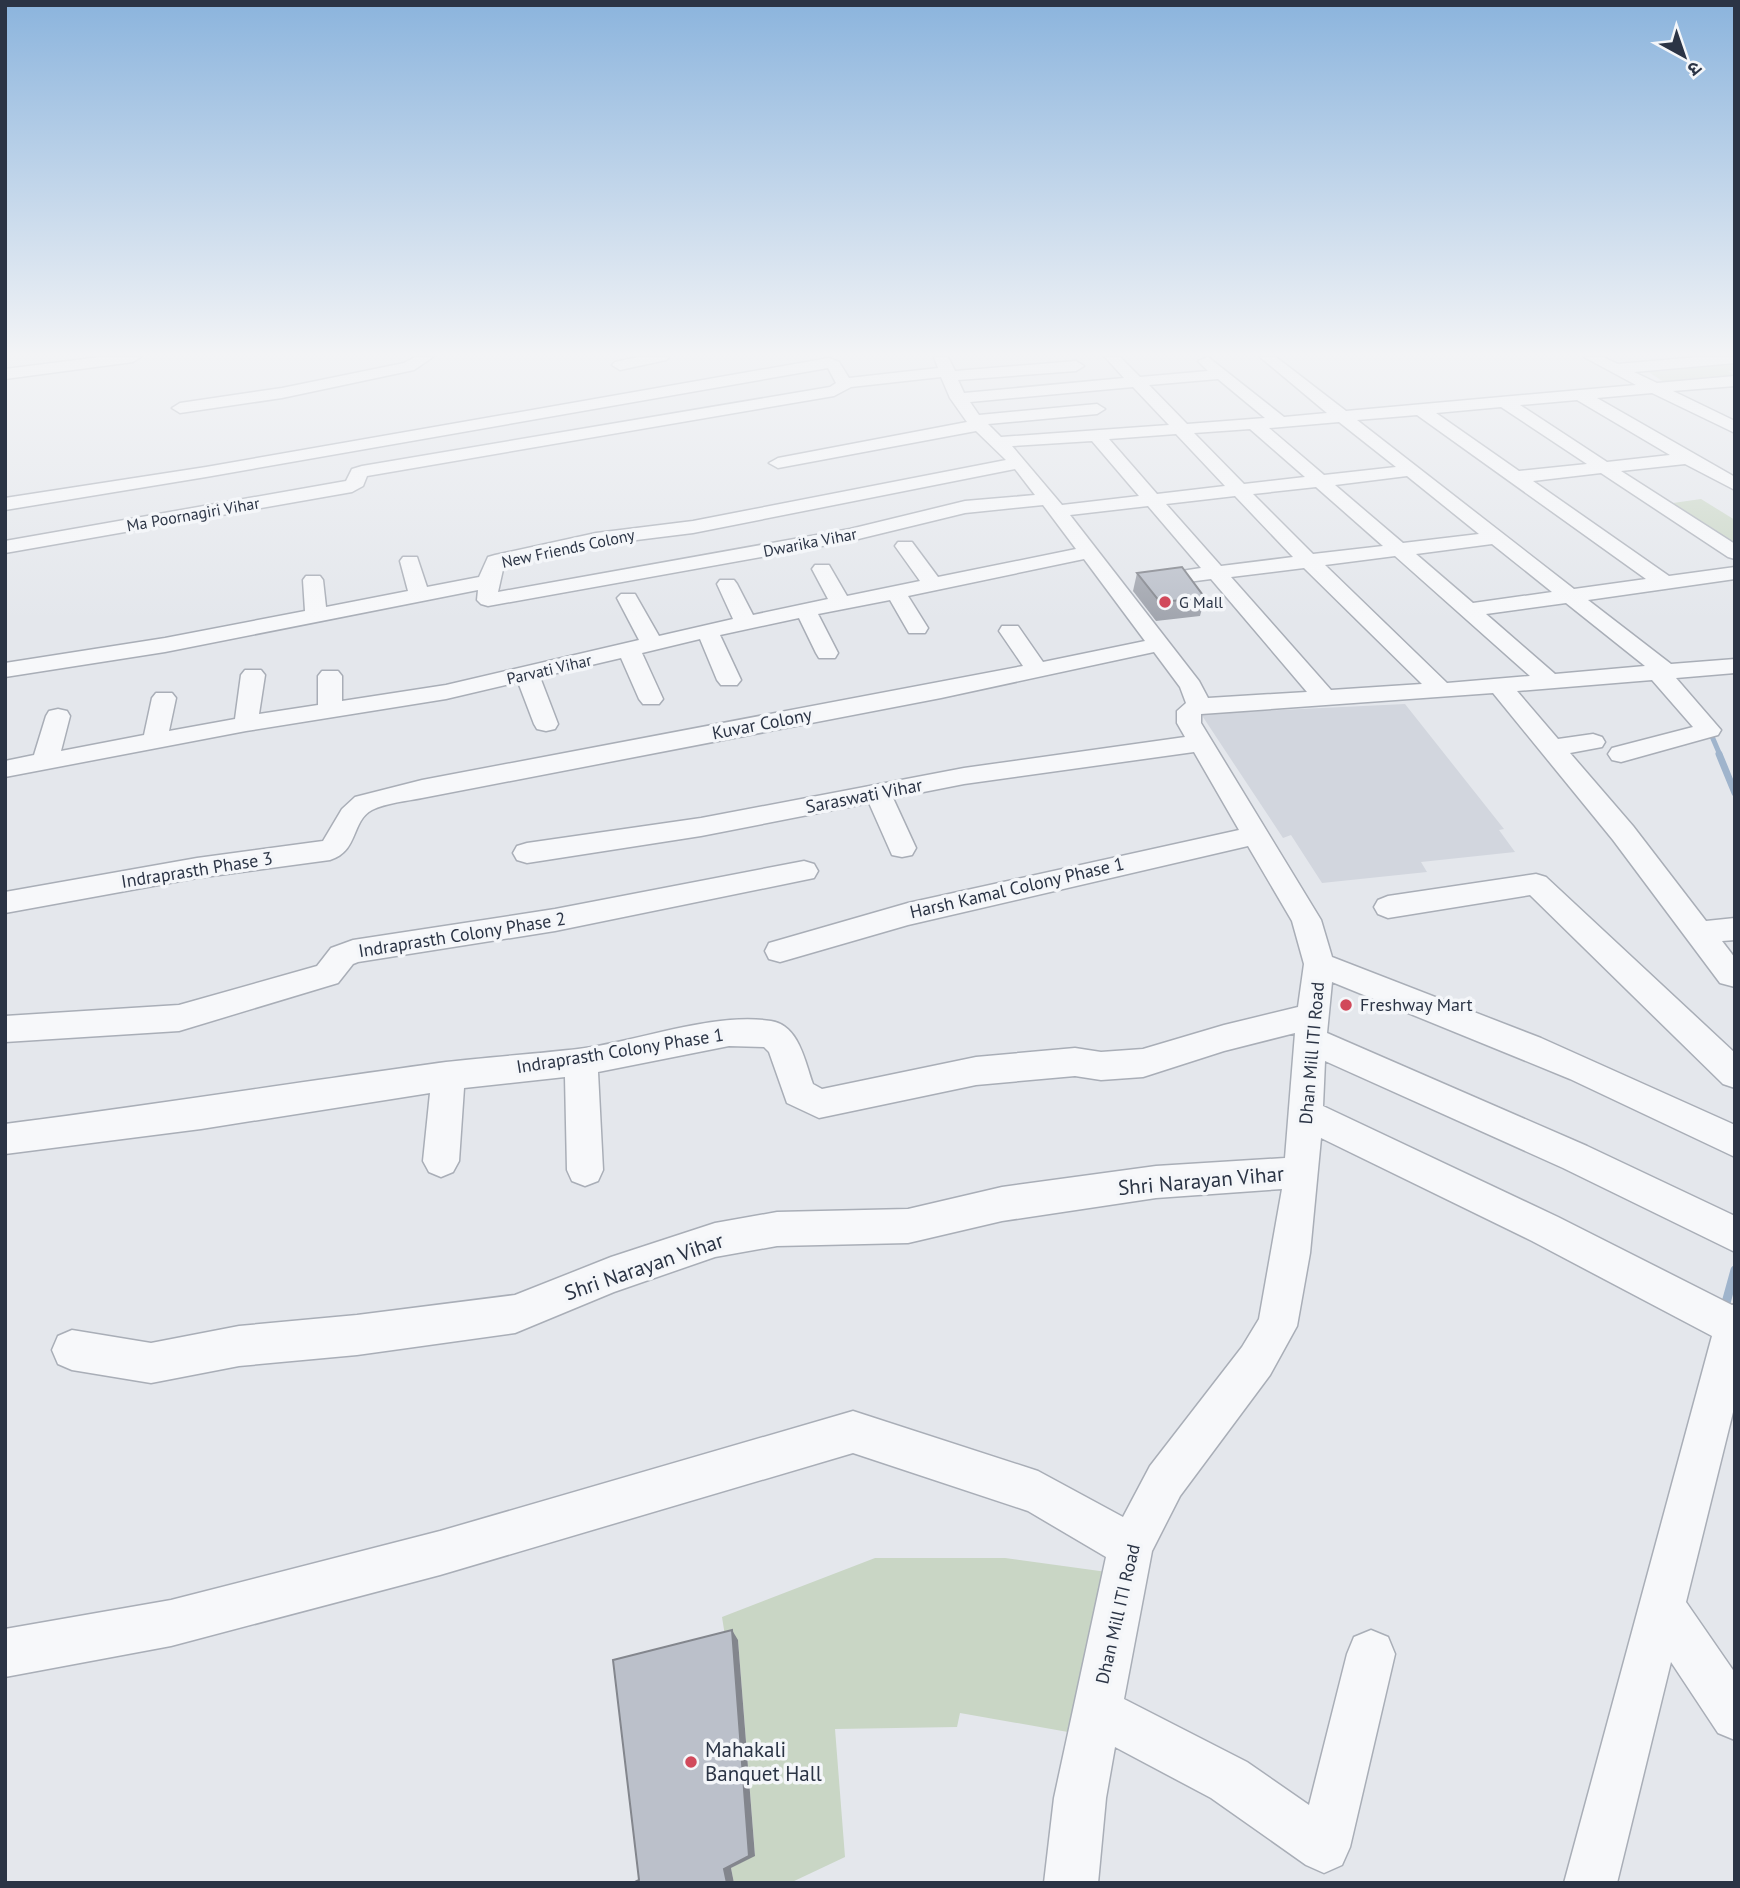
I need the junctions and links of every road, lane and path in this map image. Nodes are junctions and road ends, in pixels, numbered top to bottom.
1 (360, 445) edge
2 (511, 445) edge
3 (867, 445) edge
4 (1002, 445) edge
5 (1105, 445) edge
6 (1197, 445) edge
7 (1279, 445) edge
8 (1378, 445) edge
9 (1471, 445) edge
10 (1569, 445) edge
11 (1666, 445) edge
12 (1688, 458) junction
13 (778, 463) dead end
14 (1019, 463) junction
15 (1603, 468) junction
16 (1401, 472) dead end
17 (1517, 477) junction
18 (1320, 481) junction
19 (1735, 485) edge
20 (1238, 490) junction
21 (1154, 500) junction
22 (5, 504) edge
23 (1052, 505) junction
24 (1494, 538) junction
25 (905, 546) dead end
26 (5, 547) edge
27 (1399, 550) junction
28 (1089, 552) junction
29 (1735, 553) edge
30 (410, 561) dead end
31 (1309, 561) junction
32 (822, 569) dead end
33 (1218, 573) junction
34 (1735, 573) edge
35 (313, 580) dead end
36 (488, 582) junction
37 (1664, 582) junction
38 (727, 584) dead end
39 (1114, 584) junction
40 (934, 586) junction
41 (897, 594) junction
42 (419, 595) junction
43 (1566, 595) junction
44 (628, 598) dead end
45 (841, 603) junction
46 (1469, 610) junction
47 (806, 611) junction
48 (316, 616) junction
49 (746, 624) junction
50 (917, 628) dead end
51 (707, 631) junction
52 (1010, 631) dead end
53 (652, 644) junction
54 (1160, 644) junction
55 (629, 650) junction
56 (827, 653) dead end
57 (1735, 666) edge
58 (5, 670) edge
59 (1037, 670) junction
60 (1662, 672) junction
61 (527, 674) junction
62 (253, 675) dead end
63 (330, 676) dead end
64 (729, 680) dead end
65 (1550, 681) junction
66 (1500, 686) junction
67 (1441, 690) junction
68 (164, 698) dead end
69 (1325, 698) junction
70 (651, 699) dead end
71 (1199, 706) junction
72 (330, 709) junction
73 (58, 716) dead end
74 (246, 724) junction
75 (546, 724) dead end
76 (155, 740) junction
77 (1593, 742) dead end
78 (1201, 743) junction
79 (1552, 748) junction
80 (1621, 754) dead end
81 (45, 762) junction
82 (5, 769) edge
83 (878, 793) junction
84 (364, 803) joint
85 (1256, 835) junction
86 (902, 848) dead end
87 (527, 853) dead end
88 (804, 872) dead end
89 (5, 903) edge
90 (1388, 907) dead end
91 (1735, 929) edge
92 (1700, 933) junction
93 (780, 951) dead end
94 (1319, 964) junction
95 (1735, 975) edge
96 (1312, 1028) junction
97 (5, 1029) edge
98 (581, 1062) junction
99 (1735, 1074) edge
100 (448, 1076) junction
101 (1307, 1115) junction
102 (5, 1139) edge
103 (1735, 1142) edge
104 (441, 1161) dead end
105 (585, 1170) dead end
106 (1302, 1174) junction
107 (1735, 1235) edge
108 (1727, 1322) edge
109 (72, 1350) dead end
110 (1131, 1546) junction
111 (1661, 1606) junction
112 (5, 1653) edge
113 (1371, 1654) dead end
114 (1096, 1710) junction
115 (1735, 1716) edge
116 (1071, 1883) edge
117 (1590, 1883) edge

1 - 22 street
2 - 26 street, Ma Poornagiri Vihar
3 - 13 street
4 - 14 street
5 - 21 street
6 - 20 street
7 - 18 street
8 - 24 street
9 - 17 street
10 - 15 street
11 - 12 street
12 - 15 street
12 - 19 street
14 - 23 street
14 - 36 street, New Friends Colony
15 - 17 street
15 - 29 street
16 - 18 street, Dwarika Vihar
17 - 37 street
18 - 20 street, Dwarika Vihar
18 - 27 street
20 - 21 street, Dwarika Vihar
20 - 31 street
21 - 23 street, Dwarika Vihar
21 - 33 street
23 - 28 street
23 - 36 street, Dwarika Vihar
24 - 27 street
24 - 43 street
25 - 40 street
27 - 31 street
27 - 46 street
28 - 39 street
28 - 40 street, Parvati Vihar
30 - 42 street
31 - 33 street
31 - 67 street
32 - 45 street
33 - 39 street
33 - 69 street
34 - 37 street
35 - 48 street
36 - 42 street, New Friends Colony
37 - 43 street
38 - 49 street
39 - 54 street
40 - 41 street, Parvati Vihar
41 - 45 street, Parvati Vihar
41 - 50 street
42 - 48 street, New Friends Colony
43 - 46 street
43 - 60 street
44 - 53 street
45 - 47 street, Parvati Vihar
46 - 65 street
47 - 49 street, Parvati Vihar
47 - 56 street
48 - 58 street, New Friends Colony
49 - 51 street, Parvati Vihar
51 - 53 street, Parvati Vihar
51 - 64 street
52 - 59 street
53 - 55 street, Parvati Vihar
54 - 59 street, Kuvar Colony
54 - 71 street
55 - 61 street, Parvati Vihar
55 - 70 street
57 - 60 street
59 - 84 street, Kuvar Colony
60 - 65 street
60 - 80 street
61 - 72 street, Parvati Vihar
61 - 75 street
62 - 74 street
63 - 72 street
65 - 66 street
66 - 67 street
66 - 79 street
67 - 69 street
68 - 76 street
69 - 71 street
71 - 78 street, Dhan Mill ITI Road
72 - 74 street, Parvati Vihar
73 - 81 street
74 - 76 street, Parvati Vihar
76 - 81 street, Parvati Vihar
77 - 79 street
78 - 83 street, Saraswati Vihar
78 - 85 street, Dhan Mill ITI Road
79 - 92 street
81 - 82 street, Parvati Vihar
83 - 86 street
83 - 87 street, Saraswati Vihar
84 - 89 street, Indraprasth Phase 3
85 - 93 street, Harsh Kamal Colony Phase 1
85 - 94 street, Dhan Mill ITI Road
88 - 97 street, Indraprasth Colony Phase 2
90 - 99 street
91 - 92 street
92 - 95 street
94 - 96 street, Dhan Mill ITI Road
94 - 103 street
96 - 98 street, Indraprasth Colony Phase 1
96 - 101 street, Dhan Mill ITI Road
96 - 107 street
98 - 100 street, Indraprasth Colony Phase 1
98 - 105 street
100 - 102 street, Indraprasth Colony Phase 1
100 - 104 street
101 - 106 street, Dhan Mill ITI Road
101 - 108 street
106 - 109 street, Shri Narayan Vihar
106 - 110 street, Dhan Mill ITI Road
108 - 111 street
110 - 112 street
110 - 114 street, Dhan Mill ITI Road
111 - 115 street
111 - 117 street
113 - 114 street
114 - 116 street, Dhan Mill ITI Road

